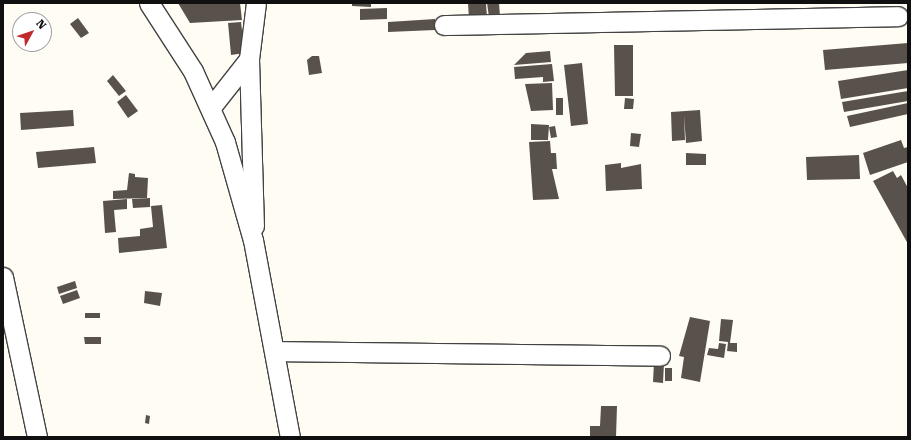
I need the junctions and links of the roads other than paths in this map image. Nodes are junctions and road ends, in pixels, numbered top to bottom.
1 (150, 3) edge
2 (256, 3) edge
3 (901, 12) edge
4 (444, 25) dead end
5 (249, 59) junction
6 (212, 106) junction
7 (253, 240) junction
8 (3, 277) edge
9 (276, 351) junction
10 (660, 356) dead end
11 (37, 437) edge
12 (290, 437) edge

1 - 6 street
2 - 5 street
3 - 4 street
5 - 6 street
5 - 7 street
6 - 7 street
7 - 9 street
8 - 11 street
9 - 10 street
9 - 12 street

